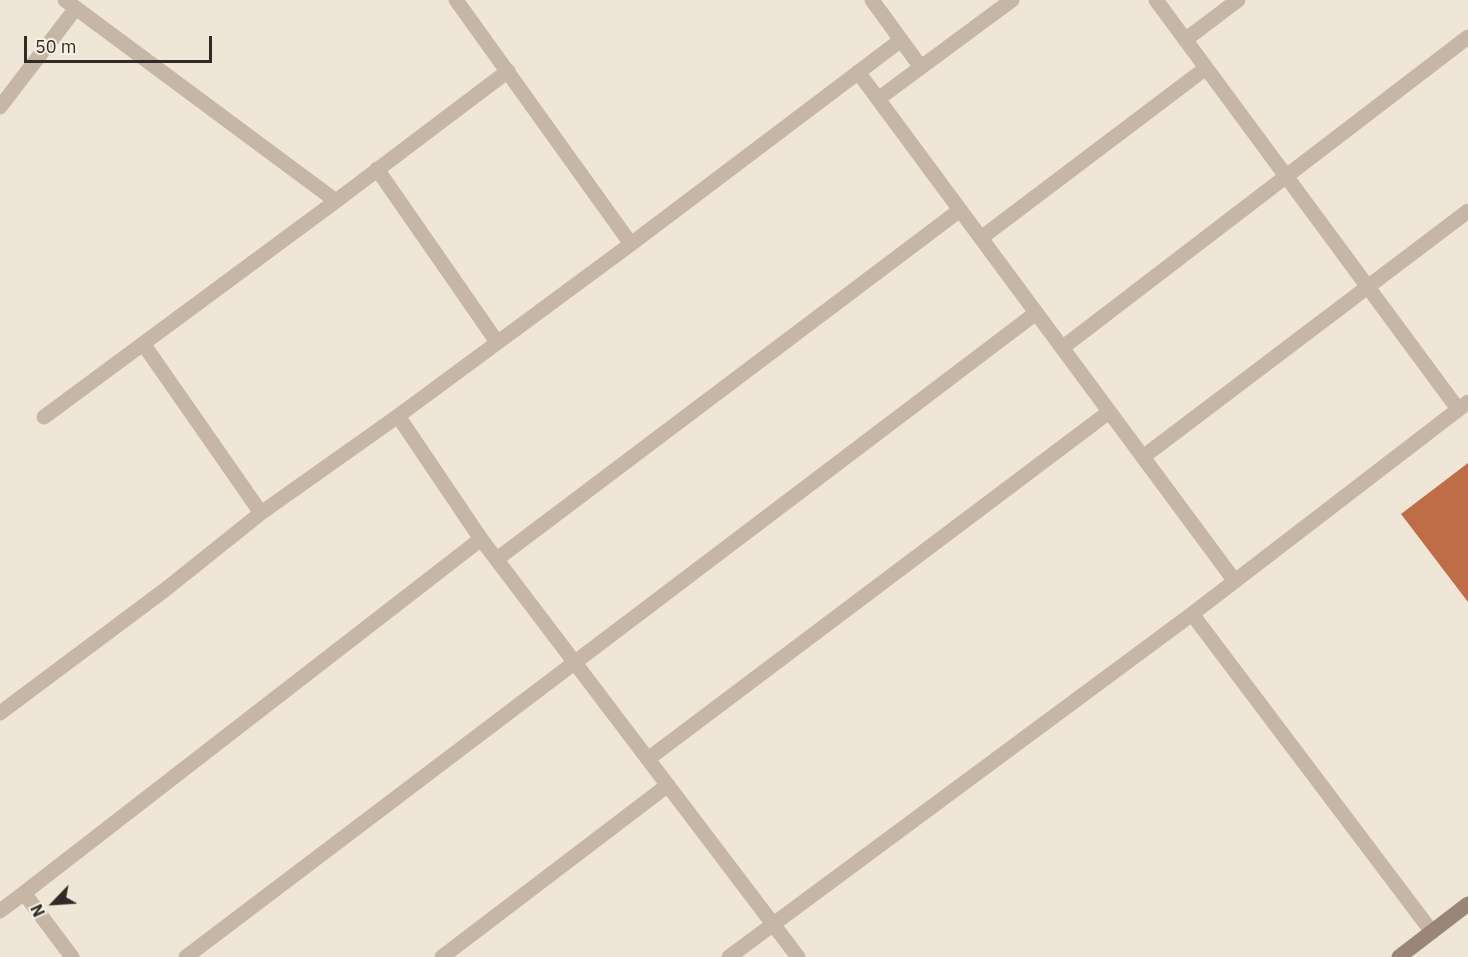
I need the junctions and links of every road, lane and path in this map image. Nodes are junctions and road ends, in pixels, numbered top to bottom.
1 (456, 0) edge
2 (872, 0) edge
3 (1012, 0) edge
4 (1156, 0) edge
5 (1238, 0) edge
6 (70, 4) edge
7 (1468, 37) edge
8 (900, 40) junction
9 (1185, 40) junction
10 (920, 66) junction
11 (1206, 68) junction
12 (508, 71) junction
13 (858, 72) junction
14 (878, 99) junction
15 (0, 107) edge
16 (377, 169) junction
17 (1286, 176) junction
18 (336, 201) junction
19 (960, 210) junction
20 (1468, 211) edge
21 (981, 238) junction
22 (631, 244) junction
23 (1368, 287) junction
24 (1036, 313) junction
25 (497, 342) junction
26 (144, 345) junction
27 (1062, 348) junction
28 (1463, 405) edge
29 (1109, 412) junction
30 (398, 416) junction
31 (45, 417) dead end
32 (1143, 457) junction
33 (261, 513) junction
34 (481, 539) junction
35 (497, 559) junction
36 (1234, 580) junction
37 (1192, 614) junction
38 (576, 664) junction
39 (0, 713) edge
40 (648, 759) junction
41 (668, 785) junction
42 (24, 893) junction
43 (1468, 904) edge
44 (0, 911) edge
45 (773, 924) junction
46 (1432, 932) junction
47 (72, 957) edge
48 (186, 957) edge
49 (442, 957) edge
50 (729, 957) edge
51 (798, 957) edge
52 (1399, 957) edge

1 - 12 street
2 - 8 street
3 - 10 street
4 - 9 street
5 - 9 street
6 - 15 street
6 - 18 street
7 - 17 street
8 - 10 street
8 - 13 street
9 - 11 street
10 - 14 street
11 - 17 street
11 - 21 street
12 - 16 street
12 - 22 street
13 - 14 street
13 - 22 street
14 - 19 street
16 - 18 street
16 - 25 street
17 - 23 street
17 - 27 street
18 - 26 street
19 - 21 street
19 - 35 street
20 - 23 street
21 - 24 street
22 - 25 street
23 - 28 street
23 - 32 street
24 - 27 street
24 - 38 street
25 - 30 street
26 - 31 street
26 - 33 street
27 - 29 street
28 - 36 street
29 - 32 street
29 - 40 street
30 - 33 street
30 - 34 street
32 - 36 street
33 - 39 street
34 - 35 street
34 - 42 street
35 - 38 street
36 - 37 street
37 - 45 street
37 - 46 street
38 - 40 street
38 - 48 street
40 - 41 street
41 - 45 street
41 - 49 street
42 - 44 street
42 - 47 street
43 - 46 main road
45 - 50 street
45 - 51 street
46 - 52 main road

